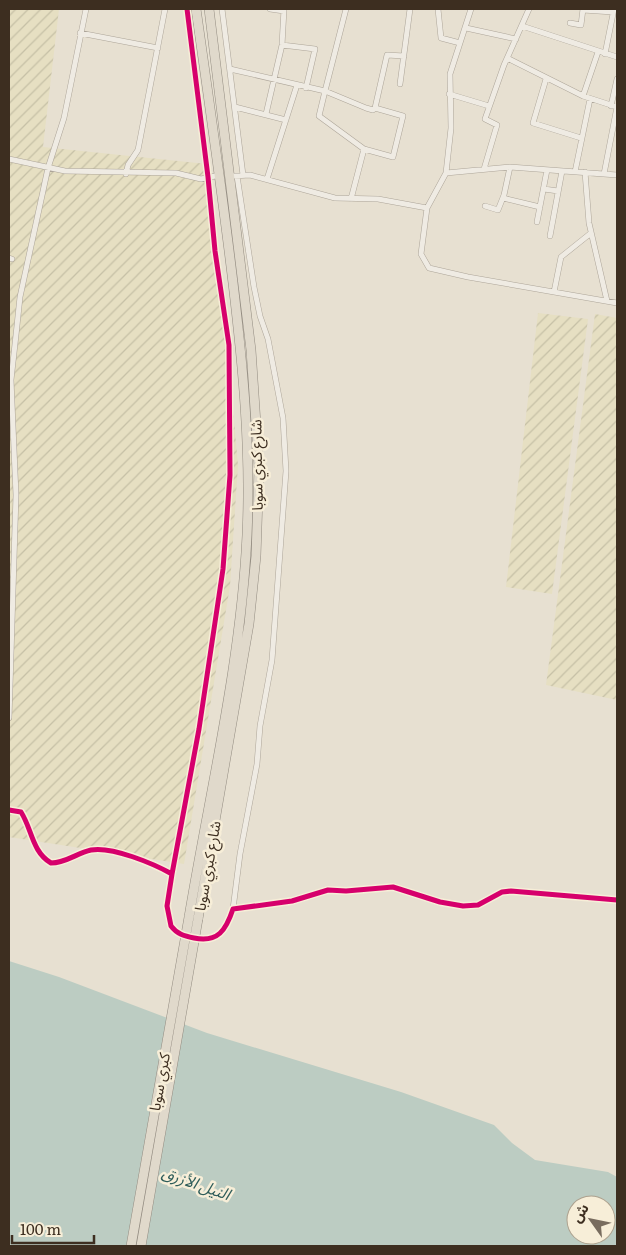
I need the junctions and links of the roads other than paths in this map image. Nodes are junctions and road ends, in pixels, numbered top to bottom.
1 (86, 9) edge
2 (165, 9) edge
3 (187, 9) edge
4 (196, 9) edge
5 (209, 9) edge
6 (222, 9) edge
7 (270, 9) edge
8 (346, 9) edge
9 (410, 9) edge
10 (438, 9) edge
11 (471, 9) edge
12 (529, 9) edge
13 (583, 9) edge
14 (284, 10) edge
15 (613, 10) edge
16 (570, 23) dead end
17 (522, 26) junction
18 (466, 28) junction
19 (80, 33) junction
20 (516, 39) junction
21 (460, 43) junction
22 (282, 45) junction
23 (158, 48) junction
24 (598, 52) junction
25 (605, 54) junction
26 (404, 56) junction
27 (617, 57) edge
28 (507, 58) junction
29 (230, 69) junction
30 (546, 79) junction
31 (617, 79) edge
32 (273, 80) junction
33 (400, 84) dead end
34 (297, 85) junction
35 (306, 88) junction
36 (325, 91) junction
37 (449, 94) junction
38 (583, 96) junction
39 (590, 99) junction
40 (489, 106) junction
41 (611, 106) junction
42 (235, 107) junction
43 (375, 108) junction
44 (266, 114) junction
45 (286, 120) junction
46 (581, 138) junction
47 (364, 149) junction
48 (9, 159) edge
49 (510, 167) junction
50 (48, 168) junction
51 (484, 169) junction
52 (547, 170) junction
53 (562, 172) junction
54 (575, 172) junction
55 (585, 172) junction
56 (446, 173) junction
57 (126, 174) junction
58 (604, 174) junction
59 (220, 175) junction
60 (243, 175) junction
61 (617, 175) edge
62 (233, 176) junction
63 (208, 177) junction
64 (267, 179) junction
65 (544, 189) junction
66 (558, 190) junction
67 (503, 198) junction
68 (351, 199) junction
69 (485, 206) dead end
70 (540, 207) junction
71 (427, 208) junction
72 (537, 222) dead end
73 (591, 233) junction
74 (550, 236) dead end
75 (554, 292) junction
76 (607, 301) junction
77 (617, 303) edge
78 (9, 718) edge
79 (9, 810) edge
80 (172, 874) junction
81 (617, 900) edge
82 (233, 909) junction
83 (194, 918) junction
84 (131, 1246) edge
85 (141, 1246) edge

1 - 19 street
2 - 23 street
3 - 63 street
4 - 59 highway, شارع كبري سوبا
5 - 62 highway, شارع كبري سوبا
6 - 29 street
7 - 14 street
8 - 36 street
9 - 26 street
10 - 21 street
11 - 18 street
12 - 17 street
13 - 15 street
13 - 16 street
14 - 22 street
15 - 25 street
17 - 20 street
17 - 24 street
18 - 20 street
18 - 21 street
19 - 23 street
19 - 50 street
20 - 28 street
21 - 37 street
22 - 32 street
22 - 35 street
23 - 57 street
24 - 25 street
24 - 38 street
25 - 27 street
26 - 33 street
26 - 43 street
28 - 30 street
28 - 40 street
29 - 32 street
29 - 42 street
30 - 38 street
30 - 46 street
31 - 41 street
32 - 34 street
32 - 44 street
34 - 35 street
34 - 45 street
35 - 36 street
36 - 43 street
36 - 47 street
37 - 40 street
37 - 56 street
38 - 39 street
39 - 41 street
39 - 46 street
40 - 51 street
41 - 58 street
42 - 44 street
42 - 60 street
43 - 47 street
44 - 45 street
45 - 64 street
46 - 54 street
47 - 68 street
48 - 50 street
49 - 51 street
49 - 52 street
49 - 67 street
50 - 57 street
50 - 78 street
51 - 56 street
52 - 53 street
52 - 65 street
53 - 54 street
53 - 66 street
54 - 55 street
55 - 58 street
55 - 73 street
56 - 71 street
57 - 63 street
58 - 61 street
59 - 63 street
59 - 83 highway, شارع كبري سوبا
60 - 62 street
60 - 64 street
62 - 82 street
62 - 83 highway, شارع كبري سوبا
63 - 80 street
64 - 68 street
65 - 66 street
65 - 70 street
66 - 74 street
67 - 69 street
67 - 70 street
68 - 71 street
70 - 72 street
71 - 75 street
73 - 75 street
73 - 76 street
75 - 76 street
76 - 77 street
79 - 80 street
80 - 82 street
81 - 82 street
83 - 84 highway, كبري سوبا, bridge
83 - 85 highway, كبري سوبا, bridge

